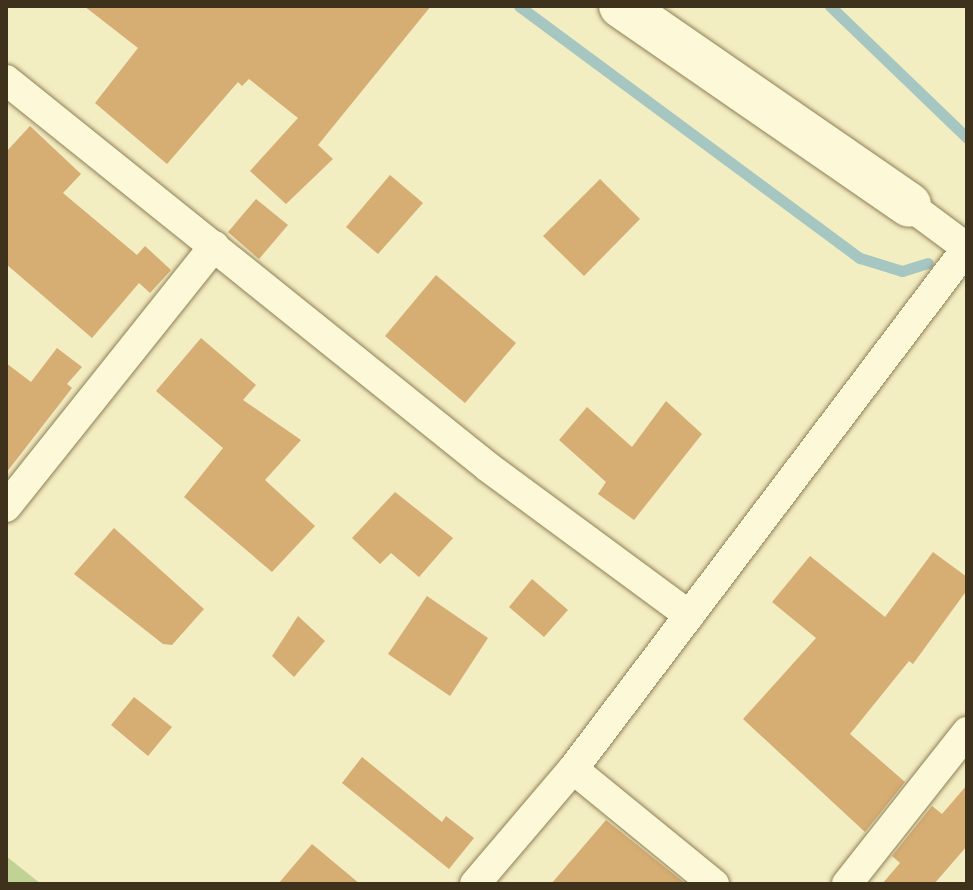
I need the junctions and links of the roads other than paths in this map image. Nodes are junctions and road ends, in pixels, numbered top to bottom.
1 (621, 6) edge
2 (6, 80) edge
3 (909, 205) joint
4 (214, 246) junction
5 (6, 507) edge
6 (689, 615) junction
7 (967, 732) edge
8 (573, 769) junction
9 (475, 884) edge
10 (714, 884) edge
11 (847, 884) edge

1 - 3 street
2 - 4 street
3 - 6 street
4 - 5 street
4 - 6 street
6 - 8 street
7 - 11 street
8 - 9 street
8 - 10 street

